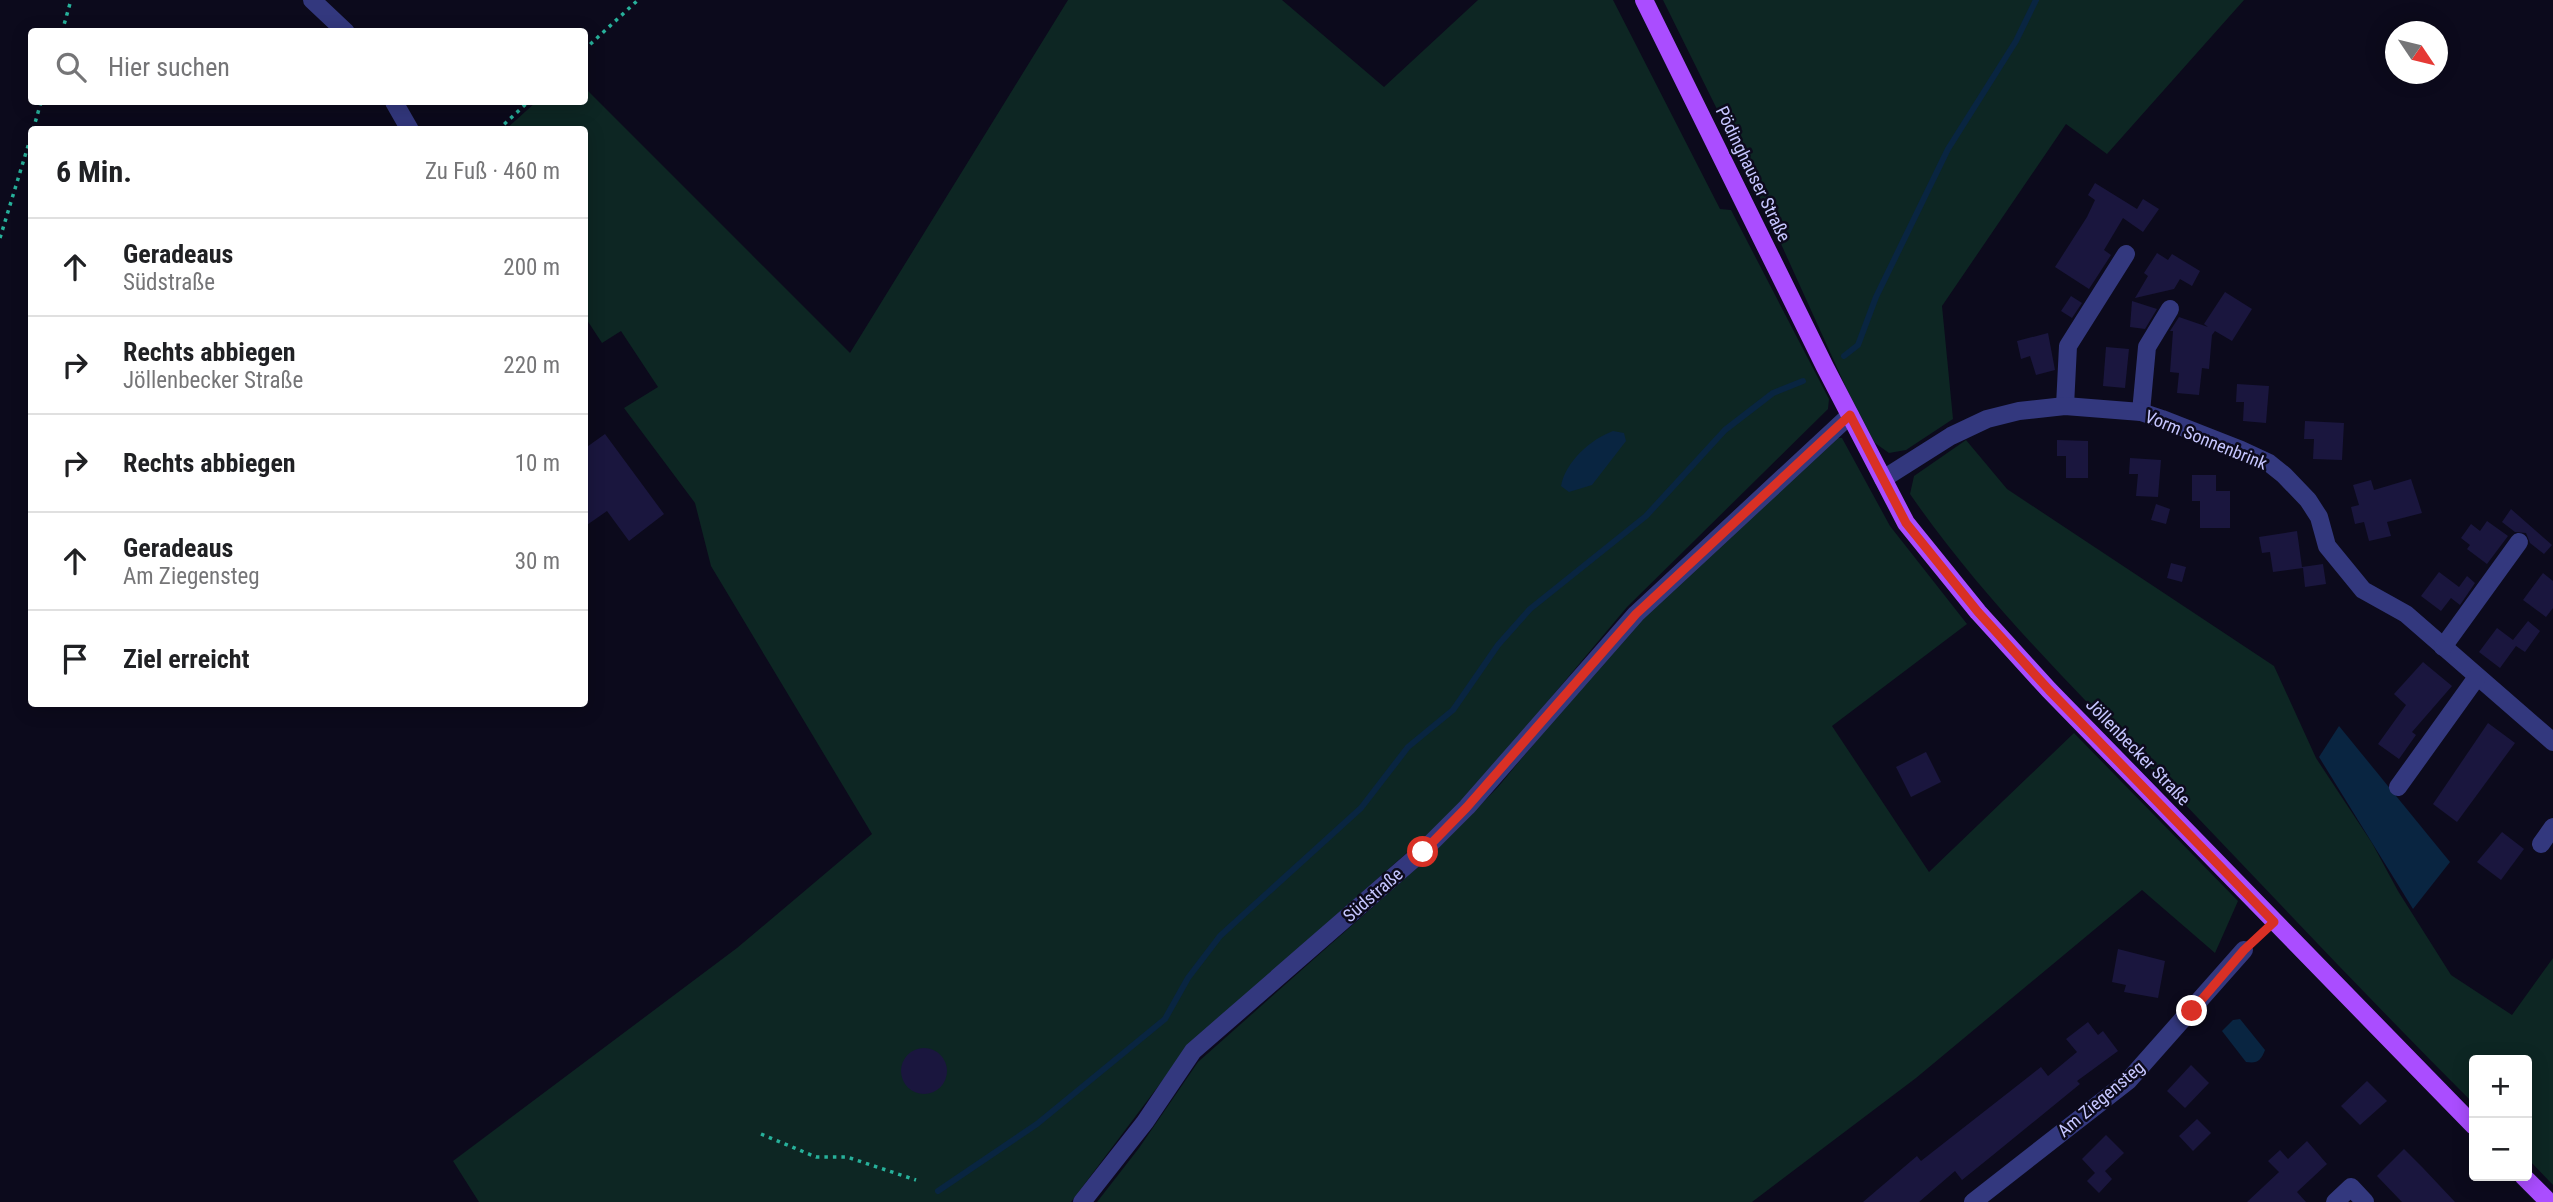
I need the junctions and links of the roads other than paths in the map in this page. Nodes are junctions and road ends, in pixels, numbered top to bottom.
1 (312, 0) edge
2 (1644, 0) edge
3 (342, 28) edge
4 (396, 105) edge
5 (408, 126) edge
6 (2126, 254) dead end
7 (2171, 309) dead end
8 (1825, 368) joint
9 (2066, 406) junction
10 (2141, 412) junction
11 (1850, 415) junction
12 (1883, 479) junction
13 (2519, 542) dead end
14 (2444, 647) junction
15 (2477, 677) junction
16 (2553, 742) edge
17 (2398, 787) dead end
18 (2553, 827) edge
19 (2541, 844) dead end
20 (2244, 950) dead end
21 (2469, 1121) edge
22 (2528, 1181) edge
23 (1082, 1202) edge
24 (1973, 1202) edge
25 (2335, 1202) edge
26 (2365, 1202) edge
27 (2549, 1202) edge

1 - 3 street
2 - 8 main road, Pödinghauser Straße
4 - 5 street
6 - 9 street
7 - 10 street
8 - 11 main road, Jöllenbecker Straße
9 - 10 street, Vorm Sonnenbrink
9 - 12 street, Vorm Sonnenbrink
10 - 14 street, Vorm Sonnenbrink
11 - 12 main road, Jöllenbecker Straße
11 - 23 street, Südstraße
12 - 21 main road, Jöllenbecker Straße
13 - 14 street
14 - 15 street, Vorm Sonnenbrink
15 - 16 street, Vorm Sonnenbrink
15 - 17 street
18 - 19 street
20 - 24 street, Am Ziegensteg
22 - 27 main road
25 - 26 street

